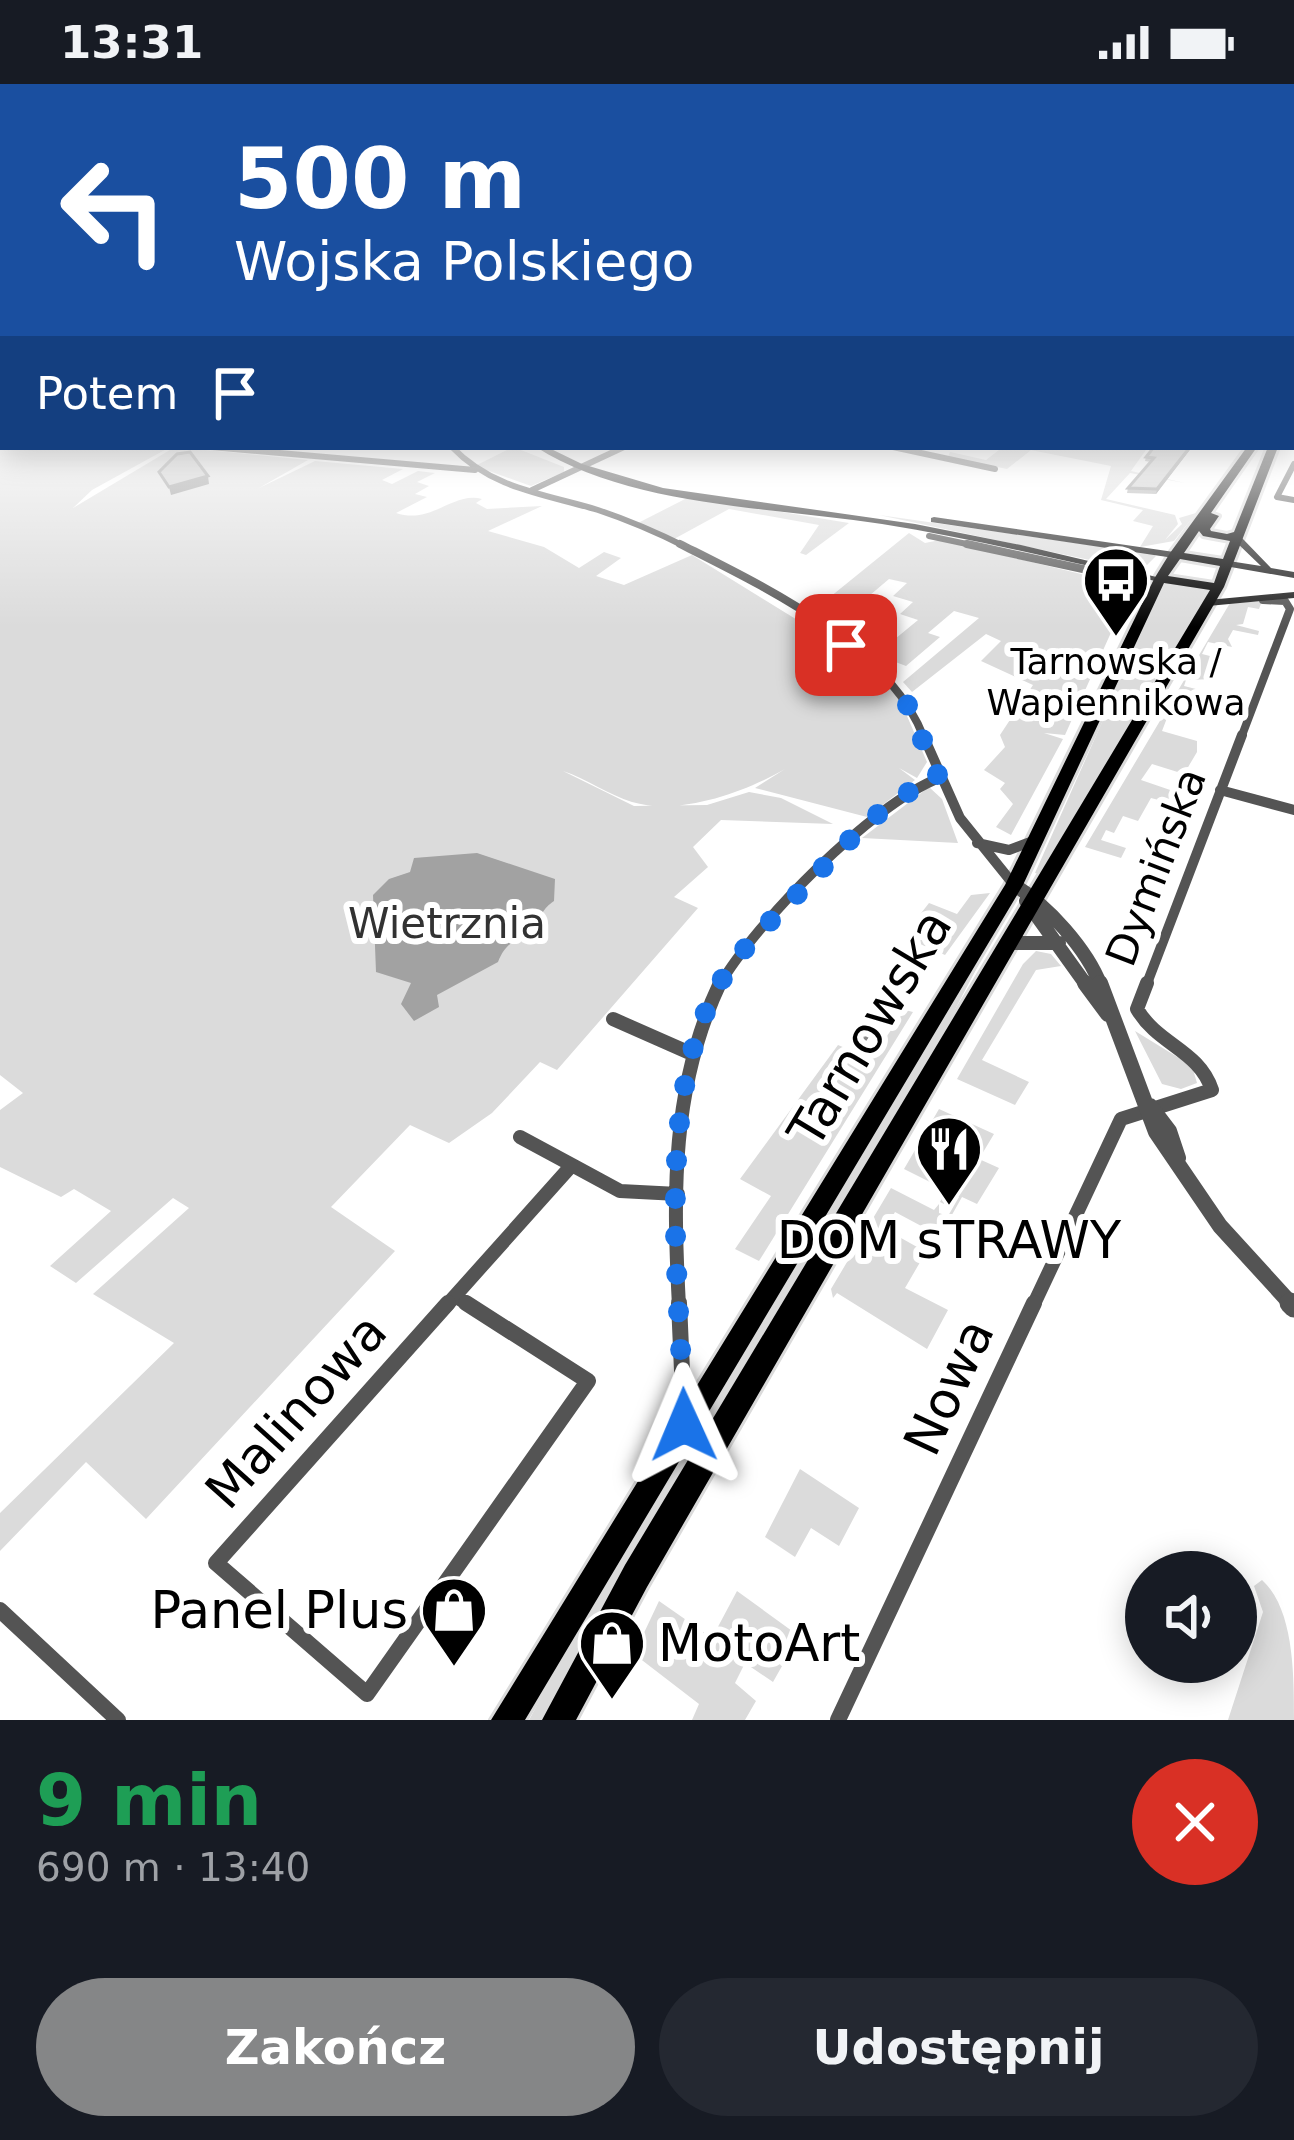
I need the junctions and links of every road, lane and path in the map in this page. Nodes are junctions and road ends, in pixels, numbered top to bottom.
1 (489, 474) edge
2 (567, 474) edge
3 (611, 474) edge
4 (648, 474) edge
5 (1233, 474) edge
6 (1263, 474) edge
7 (1289, 474) edge
8 (1228, 481) junction
9 (532, 490) junction
10 (1294, 500) edge
11 (929, 536) dead end
12 (1240, 537) junction
13 (1184, 542) junction
14 (1138, 550) junction
15 (1174, 555) junction
16 (1228, 564) junction
17 (1287, 574) edge
18 (1115, 575) junction
19 (1160, 579) junction
20 (1213, 595) junction
21 (1294, 595) edge
22 (1151, 596) junction
23 (1262, 600) dead end
24 (939, 778) junction
25 (1220, 790) junction
26 (1294, 810) edge
27 (1036, 839) junction
28 (975, 842) junction
29 (1014, 885) junction
30 (1031, 901) junction
31 (1007, 943) junction
32 (1059, 944) junction
33 (613, 1019) dead end
34 (1118, 1028) junction
35 (690, 1053) junction
36 (1150, 1106) junction
37 (520, 1136) dead end
38 (572, 1165) junction
39 (678, 1194) junction
40 (455, 1296) junction
41 (1294, 1307) edge
42 (684, 1425) junction
43 (0, 1610) edge
44 (118, 1720) edge
45 (507, 1720) edge
46 (558, 1720) edge
47 (838, 1720) edge

1 - 9 street
2 - 9 street
3 - 18 main road
4 - 14 main road
5 - 8 main road
6 - 12 main road, Tarnowska
7 - 10 street
8 - 12 main road
8 - 13 main road, Tarnowska
9 - 24 street
11 - 18 street
12 - 16 main road, Tarnowska
12 - 17 main road
13 - 14 main road
13 - 15 main road, Tarnowska
14 - 15 main road
15 - 16 main road
15 - 19 main road, Tarnowska
16 - 17 main road
16 - 20 main road, Tarnowska
18 - 19 main road
18 - 22 main road
19 - 20 main road
19 - 22 main road, Tarnowska
20 - 21 main road
20 - 21 main road
20 - 30 main road, Tarnowska
22 - 27 main road, Tarnowska
23 - 25 street, Dymińska
24 - 28 street
24 - 35 street
25 - 26 street
25 - 36 street, Dymińska
27 - 28 street
27 - 29 main road, Tarnowska
28 - 29 street
29 - 30 street
29 - 42 main road, Tarnowska
30 - 31 main road, Tarnowska
30 - 32 street
30 - 34 street
31 - 32 street
31 - 46 main road, Tarnowska
32 - 34 street
33 - 35 street
34 - 36 street
35 - 39 street
36 - 41 street
36 - 47 street, Nowa
37 - 38 street
38 - 39 street
38 - 40 street, Malinowa
39 - 42 street
40 - 40 street, Malinowa
42 - 45 main road, Tarnowska
43 - 44 street

